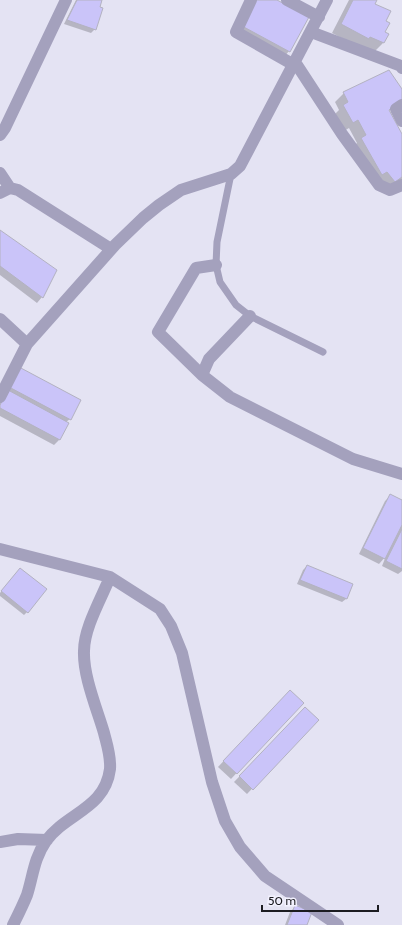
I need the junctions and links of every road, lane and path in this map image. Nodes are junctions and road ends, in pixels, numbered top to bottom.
1 (66, 0) edge
2 (251, 0) edge
3 (287, 0) edge
4 (328, 0) edge
5 (319, 17) junction
6 (311, 32) junction
7 (294, 64) junction
8 (402, 68) edge
9 (402, 105) edge
10 (402, 121) edge
11 (0, 135) edge
12 (0, 173) edge
13 (231, 174) junction
14 (402, 185) edge
15 (5, 191) edge
16 (111, 249) junction
17 (216, 265) junction
18 (250, 316) junction
19 (0, 319) edge
20 (27, 344) junction
21 (323, 352) dead end
22 (202, 375) junction
23 (0, 397) edge
24 (402, 474) edge
25 (0, 549) edge
26 (110, 577) junction
27 (47, 840) junction
28 (0, 842) edge
29 (13, 925) edge
30 (338, 925) edge

1 - 11 street
2 - 7 street
3 - 5 street
4 - 5 street
5 - 6 street
6 - 7 street
6 - 8 street
7 - 13 street
7 - 14 street
9 - 10 street
12 - 15 street
13 - 16 street
13 - 17 lane
15 - 16 street
16 - 20 street
17 - 18 lane
17 - 22 street
18 - 21 lane
18 - 22 street
19 - 20 street
20 - 23 street
22 - 24 street
25 - 26 street
26 - 27 street
26 - 30 street
27 - 28 street
27 - 29 street

